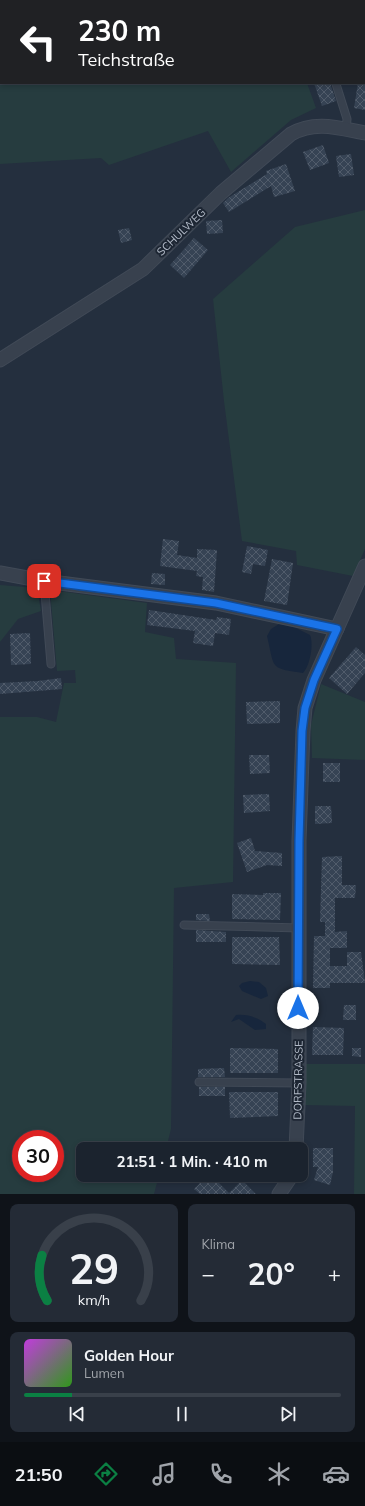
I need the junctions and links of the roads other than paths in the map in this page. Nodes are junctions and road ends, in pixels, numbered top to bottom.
1 (336, 84) edge
2 (346, 130) junction
3 (365, 133) edge
4 (0, 360) edge
5 (365, 566) edge
6 (0, 573) edge
7 (44, 581) junction
8 (337, 629) junction
9 (51, 664) dead end
10 (184, 925) dead end
11 (300, 928) junction
12 (199, 1082) dead end
13 (299, 1084) junction
14 (296, 1142) edge
15 (287, 1182) edge
16 (279, 1194) edge

1 - 2 lane
2 - 3 street, SCHULWEG
2 - 4 street, SCHULWEG
5 - 8 street, DORFSTRASSE
6 - 7 street
7 - 8 street
7 - 9 lane
8 - 11 street, DORFSTRASSE
10 - 11 lane
11 - 13 street, DORFSTRASSE
12 - 13 lane
13 - 14 street, DORFSTRASSE
15 - 16 street

